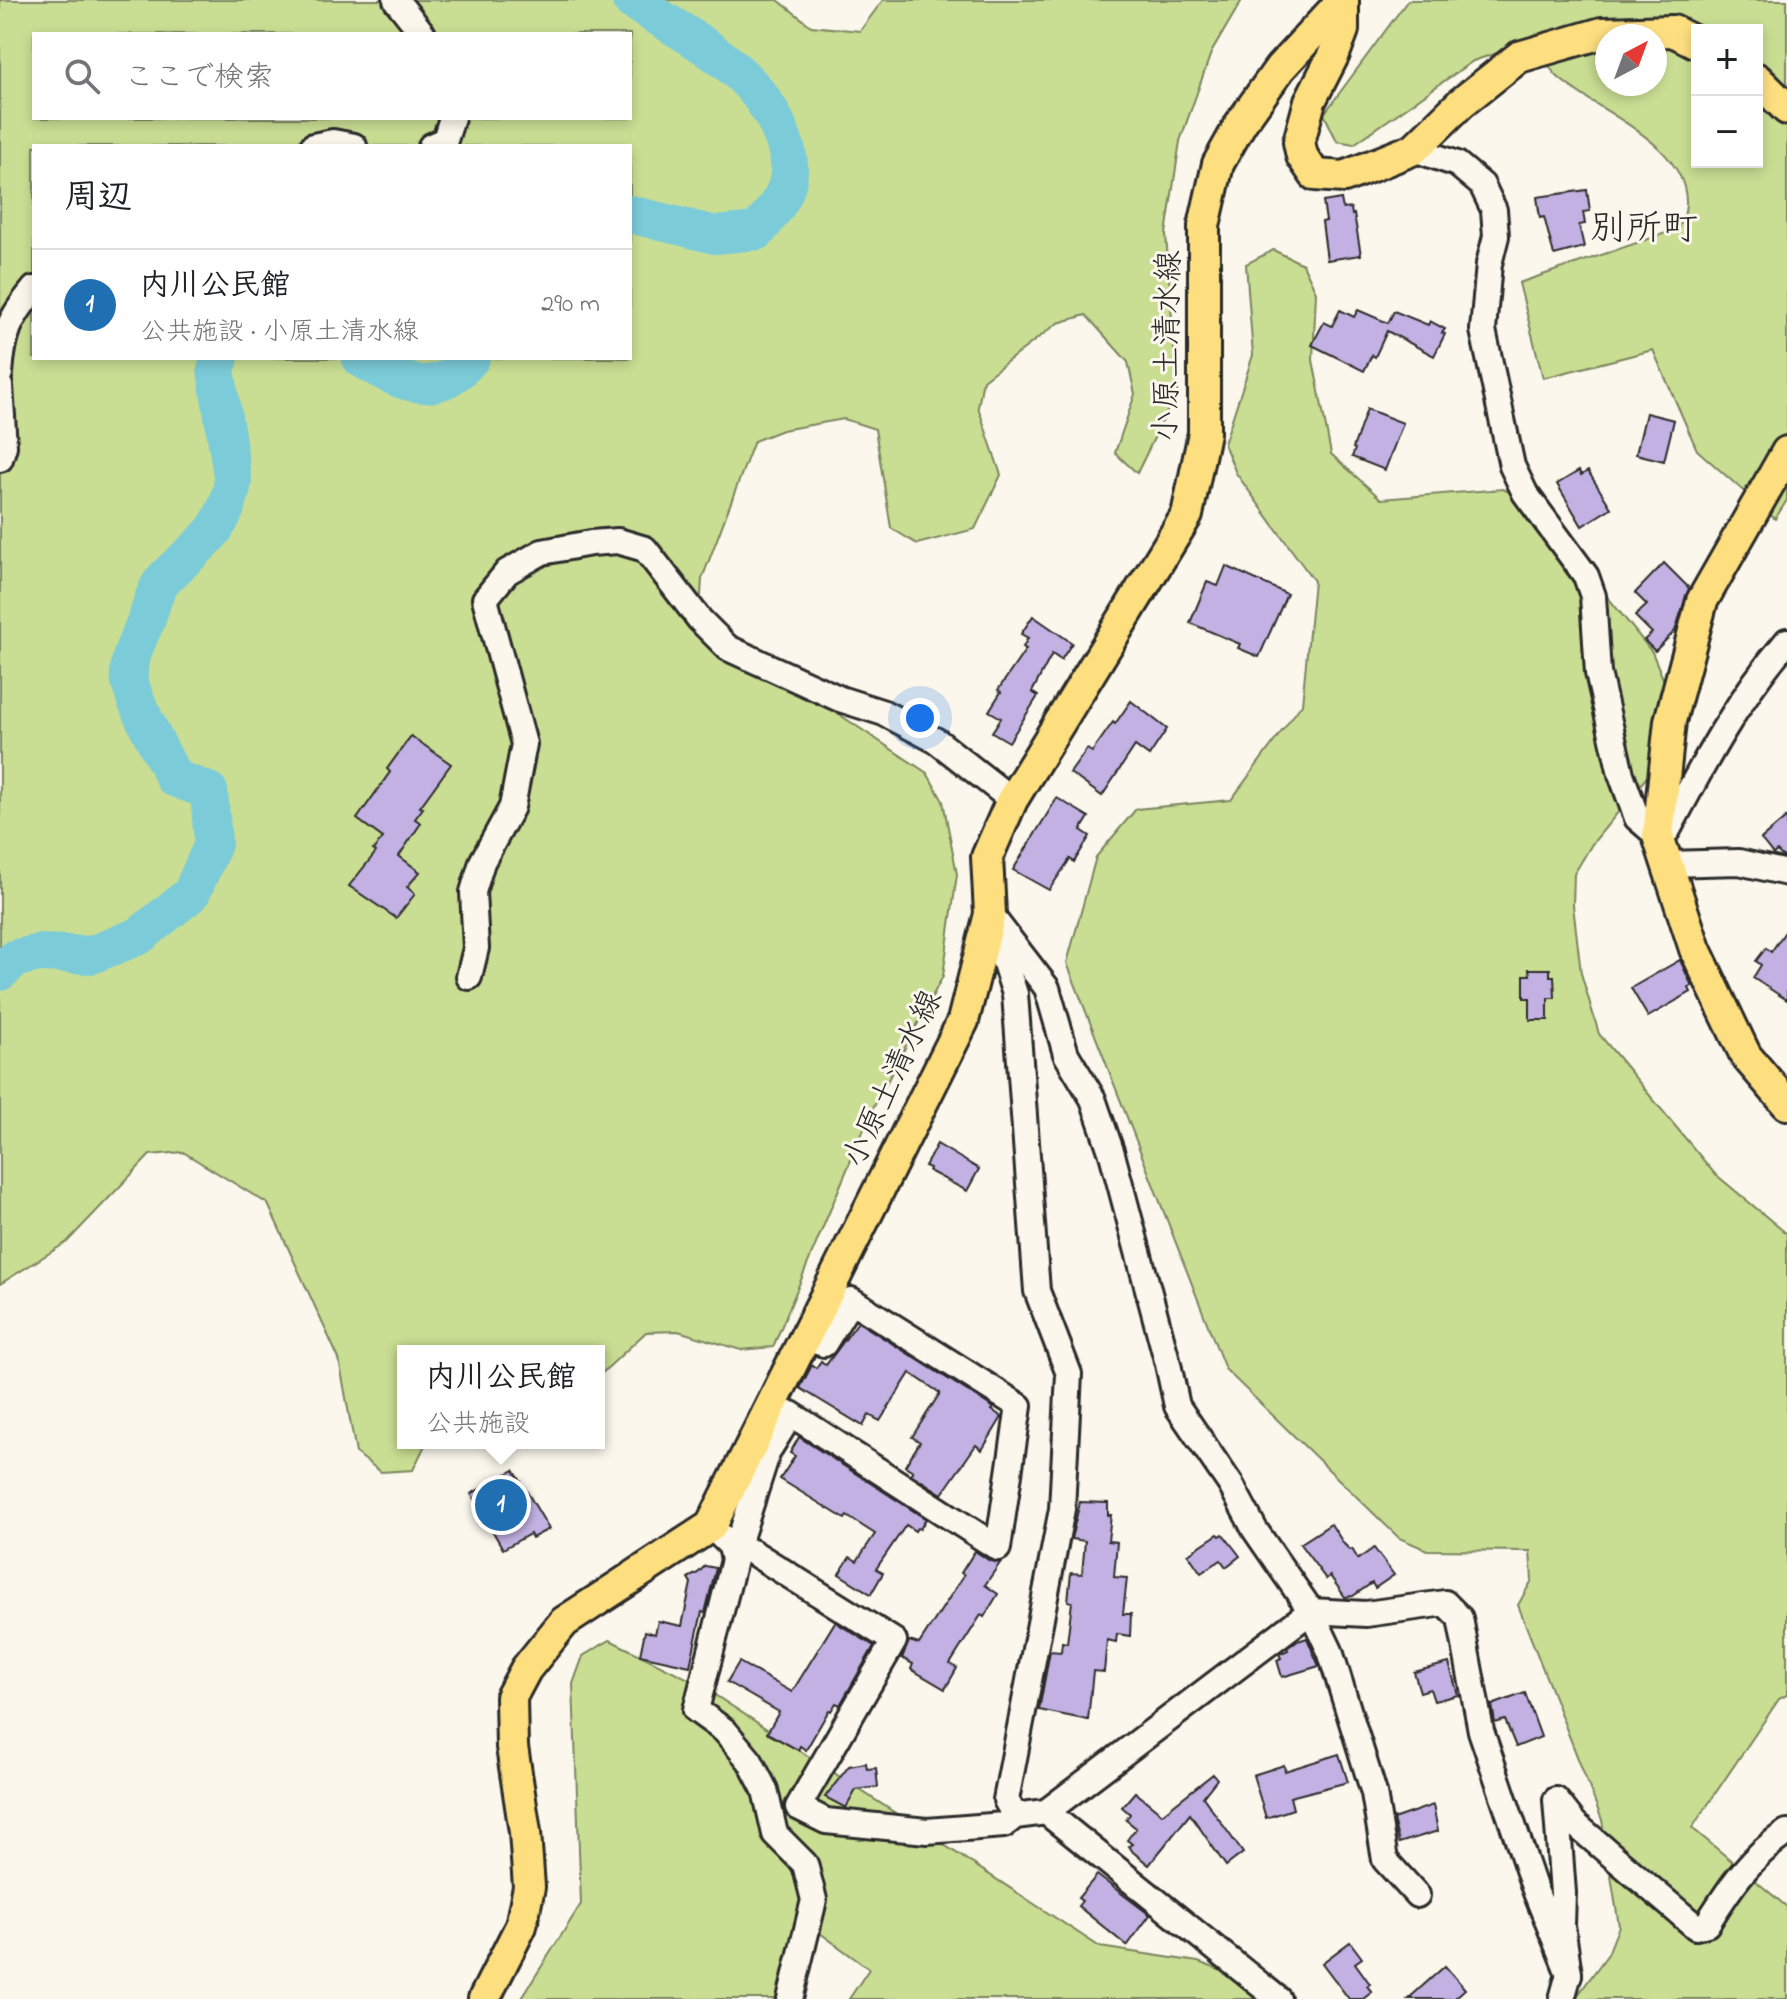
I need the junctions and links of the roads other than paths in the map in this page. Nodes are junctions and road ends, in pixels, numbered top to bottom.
1 (396, 0) edge
2 (1343, 0) edge
3 (421, 32) edge
4 (1691, 40) edge
5 (1763, 85) edge
6 (1787, 109) edge
7 (451, 120) edge
8 (323, 144) edge
9 (344, 144) edge
10 (436, 144) edge
11 (1414, 149) junction
12 (32, 291) edge
13 (0, 373) edge
14 (0, 386) edge
15 (1787, 452) edge
16 (0, 459) edge
17 (1787, 641) edge
18 (1012, 800) junction
19 (1663, 850) junction
20 (1787, 873) edge
21 (990, 914) junction
22 (469, 977) dead end
23 (1787, 1104) edge
24 (805, 1338) junction
25 (721, 1536) junction
26 (1311, 1611) junction
27 (1046, 1812) junction
28 (1015, 1816) junction
29 (1787, 1832) edge
30 (1417, 1895) dead end
31 (1569, 1974) junction
32 (484, 1999) edge
33 (790, 1999) edge
34 (1278, 1999) edge
35 (1562, 1999) edge

1 - 3 street
2 - 11 main road, 小原土清水線
2 - 18 main road, 小原土清水線
4 - 11 main road, 小原土清水線
5 - 6 main road
7 - 10 street
8 - 9 street
11 - 19 street
12 - 13 street
14 - 16 street
15 - 19 main road
17 - 19 street
18 - 21 main road, 小原土清水線
18 - 22 street
19 - 20 street
19 - 23 main road
21 - 24 main road, 小原土清水線
21 - 26 street
21 - 28 street
24 - 25 main road, 小原土清水線
24 - 25 street
25 - 28 street
25 - 32 main road
25 - 33 street
26 - 27 street
26 - 30 street
26 - 31 street
27 - 28 street
27 - 34 street
29 - 31 street
31 - 35 street

